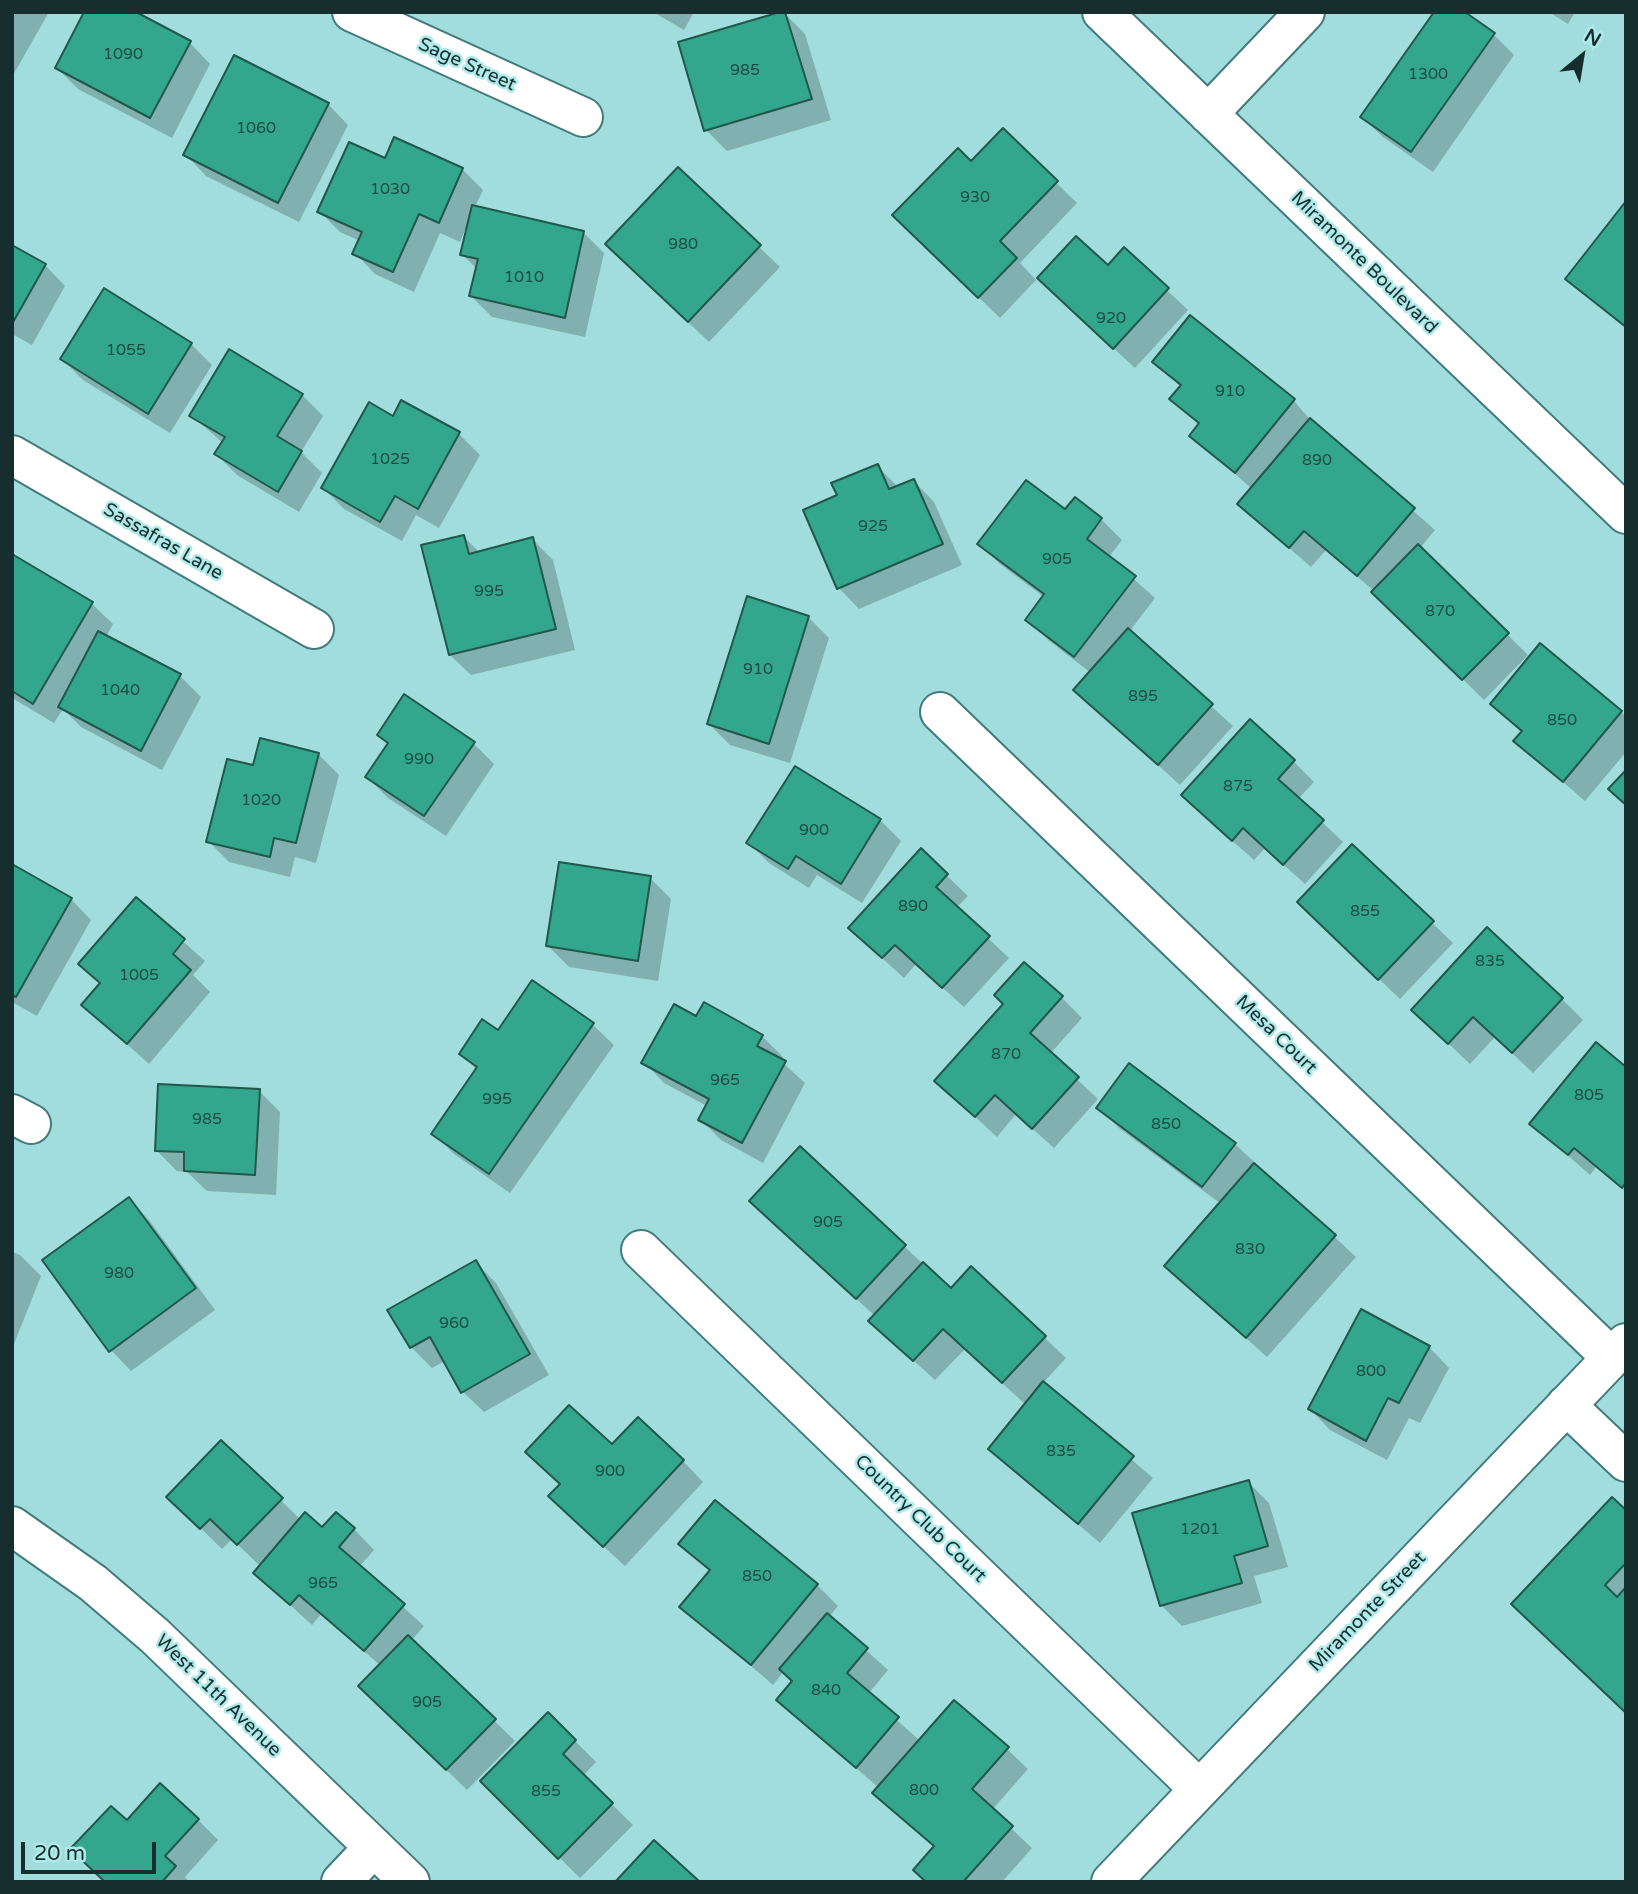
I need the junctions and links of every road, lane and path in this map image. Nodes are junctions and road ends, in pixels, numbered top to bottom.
1 (352, 12) edge
2 (1102, 12) edge
3 (1305, 12) edge
4 (1209, 114) junction
5 (583, 117) dead end
6 (12, 455) edge
7 (1625, 511) edge
8 (314, 629) dead end
9 (940, 712) dead end
10 (641, 1250) dead end
11 (1619, 1350) edge
12 (1566, 1405) junction
13 (1626, 1462) edge
14 (12, 1526) edge
15 (1199, 1789) junction
16 (374, 1847) junction
17 (1120, 1879) edge
18 (341, 1882) edge
19 (410, 1882) edge

1 - 5 street, Sage Street
2 - 4 street, Miramonte Boulevard
3 - 4 street
4 - 7 street, Miramonte Boulevard
6 - 8 street, Sassafras Lane
9 - 11 street, Mesa Court
10 - 15 street, Country Club Court
11 - 12 street, Miramonte Street
12 - 13 street
12 - 15 street, Miramonte Street
14 - 16 street, West 11th Avenue
15 - 17 street, Miramonte Street
16 - 18 street
16 - 19 street, West 11th Avenue

